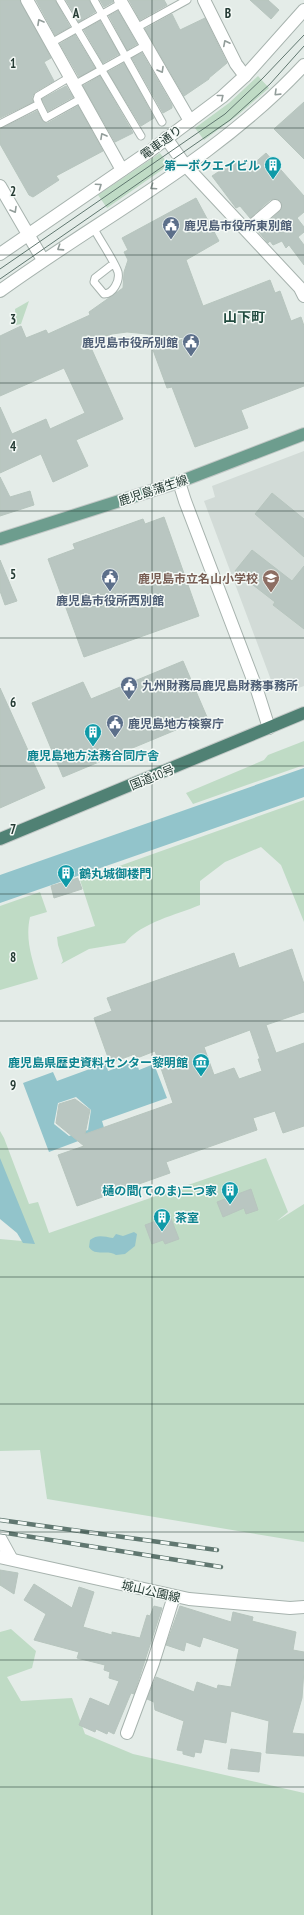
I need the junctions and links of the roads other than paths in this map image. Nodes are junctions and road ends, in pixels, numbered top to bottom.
1 (27, 0) edge
2 (60, 0) edge
3 (94, 0) edge
4 (187, 0) edge
5 (204, 0) edge
6 (121, 1) edge
7 (304, 10) edge
8 (102, 14) junction
9 (136, 28) junction
10 (77, 29) junction
11 (51, 43) junction
12 (146, 45) junction
13 (125, 57) junction
14 (304, 65) edge
15 (102, 70) junction
16 (245, 76) junction
17 (72, 81) junction
18 (82, 98) junction
19 (38, 104) junction
20 (190, 121) junction
21 (162, 122) dead end
22 (0, 124) edge
23 (141, 136) dead end
24 (166, 138) junction
25 (185, 165) junction
26 (122, 170) junction
27 (0, 186) edge
28 (275, 206) dead end
29 (92, 227) junction
30 (247, 230) junction
31 (28, 235) junction
32 (0, 254) edge
33 (43, 260) junction
34 (113, 264) dead end
35 (0, 291) edge
36 (304, 296) edge
37 (304, 434) edge
38 (179, 482) junction
39 (0, 539) edge
40 (304, 713) edge
41 (269, 728) junction
42 (0, 839) edge
43 (4, 1550) edge
44 (174, 1596) junction
45 (304, 1607) edge
46 (127, 1733) dead end

11 -> 1 street
2 - 10 lane
3 - 8 lane
4 - 9 lane
16 -> 5 street
6 - 8 lane
6 - 9 street
7 - 16 street, 電車通り
8 - 10 lane
8 - 13 lane
9 - 12 street
10 - 11 lane
10 - 15 lane
11 - 17 street
12 - 13 lane
12 -> 20 street
13 - 15 lane
13 - 21 lane
14 -> 25 street
15 - 17 lane
15 - 23 lane
20 -> 16 street, 電車通り
17 - 18 street
17 - 19 lane
18 - 19 lane
26 -> 18 street
19 - 22 lane
20 - 24 street, 電車通り
24 - 25 street
24 - 26 street, 電車通り
25 -> 29 street
25 - 30 street
31 -> 26 street, 電車通り
27 -> 31 street
28 - 30 street
29 -> 33 street
29 - 34 lane
30 - 36 street
31 - 32 street, 電車通り
31 - 33 street
33 - 35 street
37 - 38 main road, 鹿児島蒲生線
38 - 39 main road, 鹿児島蒲生線
38 - 41 street
40 - 41 highway, 国道10号
41 - 42 highway, 国道10号
43 - 44 street, 城山公園線
44 - 45 street, 城山公園線
44 - 46 street

